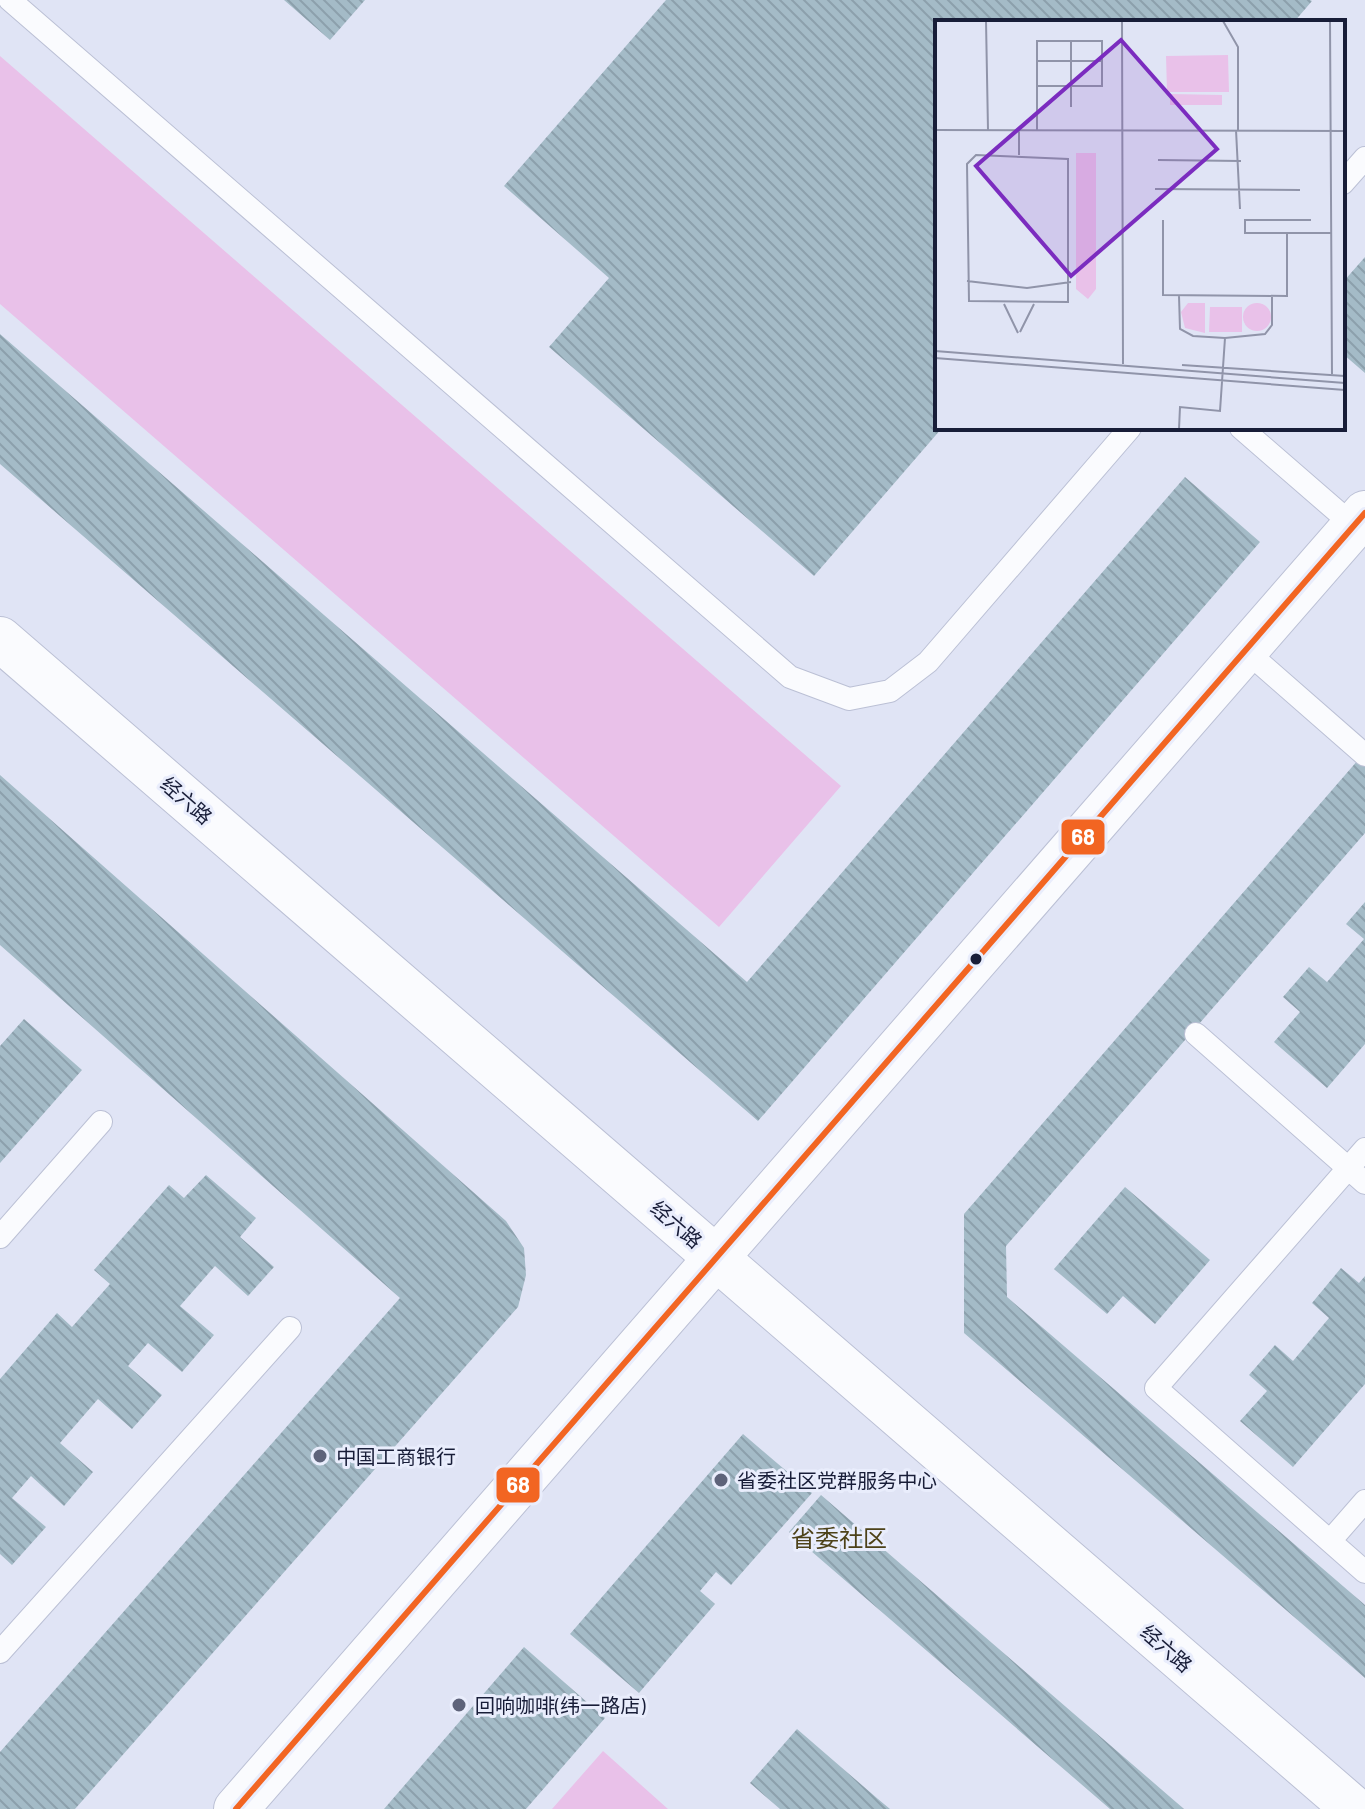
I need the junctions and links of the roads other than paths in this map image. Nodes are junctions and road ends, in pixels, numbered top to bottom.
1 (10, 0) edge
2 (1365, 158) edge
3 (1345, 181) edge
4 (1128, 430) edge
5 (1244, 430) edge
6 (1359, 519) edge
7 (0, 639) edge
8 (1245, 650) junction
9 (1365, 755) edge
10 (1196, 1034) dead end
11 (101, 1122) dead end
12 (1365, 1149) edge
13 (1357, 1175) edge
14 (0, 1237) edge
15 (716, 1258) junction
16 (290, 1328) dead end
17 (1365, 1501) edge
18 (1330, 1541) junction
19 (1365, 1572) edge
20 (0, 1652) edge
21 (236, 1809) edge
22 (1354, 1809) edge

1 - 4 lane
2 - 3 lane
5 - 6 lane
6 - 8 street
7 - 15 street, 经六路
8 - 9 lane
8 - 15 street
10 - 13 lane
11 - 14 lane
12 - 13 lane
13 - 18 lane
15 - 21 street
15 - 22 street, 经六路
16 - 20 lane
17 - 18 lane
18 - 19 lane

